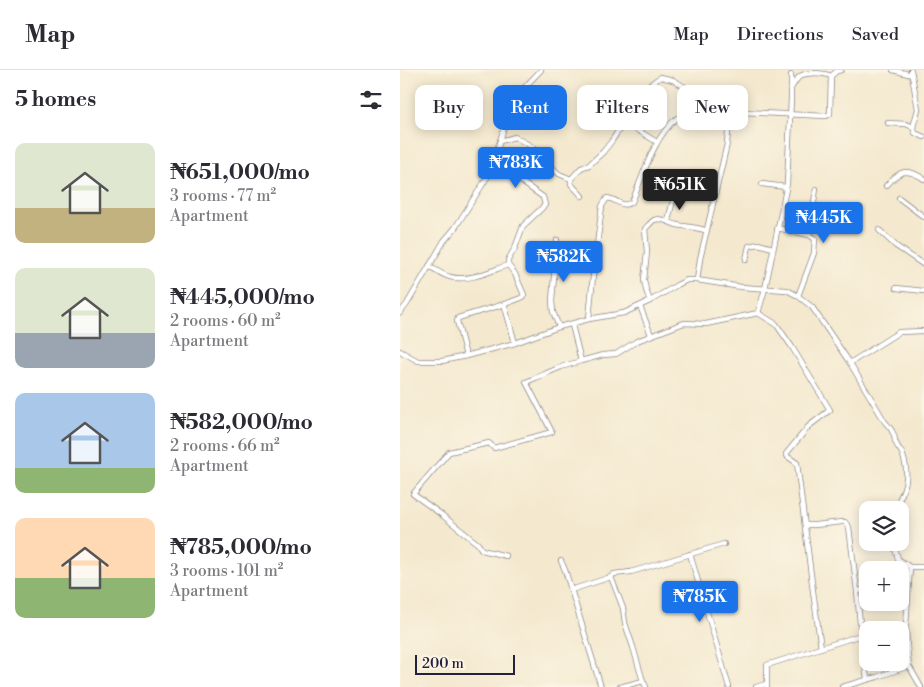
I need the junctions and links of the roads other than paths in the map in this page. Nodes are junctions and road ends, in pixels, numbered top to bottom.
1 (542, 70) edge
2 (841, 70) edge
3 (893, 70) edge
4 (911, 72) edge
5 (791, 75) dead end
6 (831, 76) junction
7 (650, 85) edge
8 (682, 85) edge
9 (791, 88) junction
10 (748, 112) edge
11 (791, 114) junction
12 (677, 118) dead end
13 (888, 123) dead end
14 (914, 127) junction
15 (619, 130) edge
16 (637, 130) edge
17 (729, 130) edge
18 (924, 137) edge
19 (500, 141) junction
20 (657, 142) junction
21 (488, 176) junction
22 (571, 179) junction
23 (924, 179) edge
24 (762, 184) dead end
25 (886, 186) dead end
26 (786, 187) junction
27 (816, 189) dead end
28 (582, 196) dead end
29 (674, 196) dead end
30 (899, 198) dead end
31 (924, 217) edge
32 (668, 221) junction
33 (777, 228) junction
34 (879, 230) dead end
35 (707, 232) junction
36 (809, 235) junction
37 (558, 240) dead end
38 (773, 248) junction
39 (746, 260) dead end
40 (508, 265) junction
41 (924, 265) edge
42 (429, 266) junction
43 (697, 280) junction
44 (765, 288) junction
45 (896, 288) dead end
46 (924, 291) edge
47 (798, 296) junction
48 (650, 301) junction
49 (505, 304) junction
50 (640, 306) junction
51 (400, 313) edge
52 (758, 313) junction
53 (589, 319) junction
54 (572, 324) junction
55 (559, 328) junction
56 (924, 331) edge
57 (651, 335) junction
58 (516, 343) junction
59 (400, 351) edge
60 (466, 356) junction
61 (581, 361) junction
62 (850, 363) junction
63 (898, 501) edge
64 (805, 525) junction
65 (724, 544) dead end
66 (896, 551) edge
67 (690, 554) junction
68 (506, 556) dead end
69 (561, 561) dead end
70 (910, 567) junction
71 (924, 567) edge
72 (611, 578) junction
73 (909, 578) edge
74 (571, 590) junction
75 (858, 591) joint
76 (860, 621) edge
77 (859, 637) edge
78 (821, 648) junction
79 (909, 666) edge
80 (866, 671) edge
81 (894, 671) edge
82 (867, 679) junction
83 (643, 681) junction
84 (767, 685) edge
85 (601, 687) edge
86 (620, 687) edge
87 (646, 687) edge
88 (729, 687) edge
89 (756, 687) edge
90 (842, 687) edge
91 (921, 687) edge

1 - 19 street
2 - 6 street
3 - 4 street
4 - 14 street
5 - 9 street
6 - 9 street
6 - 11 street
7 - 8 street
9 - 11 street
10 - 11 street
11 - 26 street
12 - 20 street
13 - 14 street
14 - 18 street
15 - 22 street
16 - 20 street
17 - 35 street
19 - 21 street
19 - 22 street
20 - 53 street
21 - 40 street
21 - 42 street
22 - 28 street
23 - 25 street
24 - 26 street
26 - 33 street
27 - 36 street
29 - 32 street
30 - 31 street
32 - 35 street
32 - 48 street
33 - 36 street
33 - 38 street
34 - 41 street
35 - 43 street
36 - 47 street
37 - 55 street
38 - 39 street
38 - 44 street
40 - 42 street
40 - 49 street
42 - 51 street
43 - 44 street
43 - 48 street
44 - 47 street
44 - 52 street
45 - 46 street
47 - 62 street
48 - 50 street
49 - 58 street
49 - 60 street
50 - 53 street
50 - 57 street
52 - 57 street
52 - 64 street
53 - 54 street
54 - 55 street
54 - 61 street
55 - 58 street
56 - 62 street
57 - 61 street
58 - 60 street
59 - 60 street
61 - 68 street
62 - 63 street
64 - 75 street
64 - 78 street
65 - 67 street
66 - 70 street
67 - 72 street
67 - 88 street
69 - 74 street
70 - 71 street
70 - 73 street
72 - 74 street
72 - 83 street
74 - 85 street
75 - 76 street
77 - 78 street
78 - 84 street
79 - 91 street
80 - 82 street
81 - 82 street
82 - 90 street
83 - 86 street
83 - 87 street
84 - 89 street

